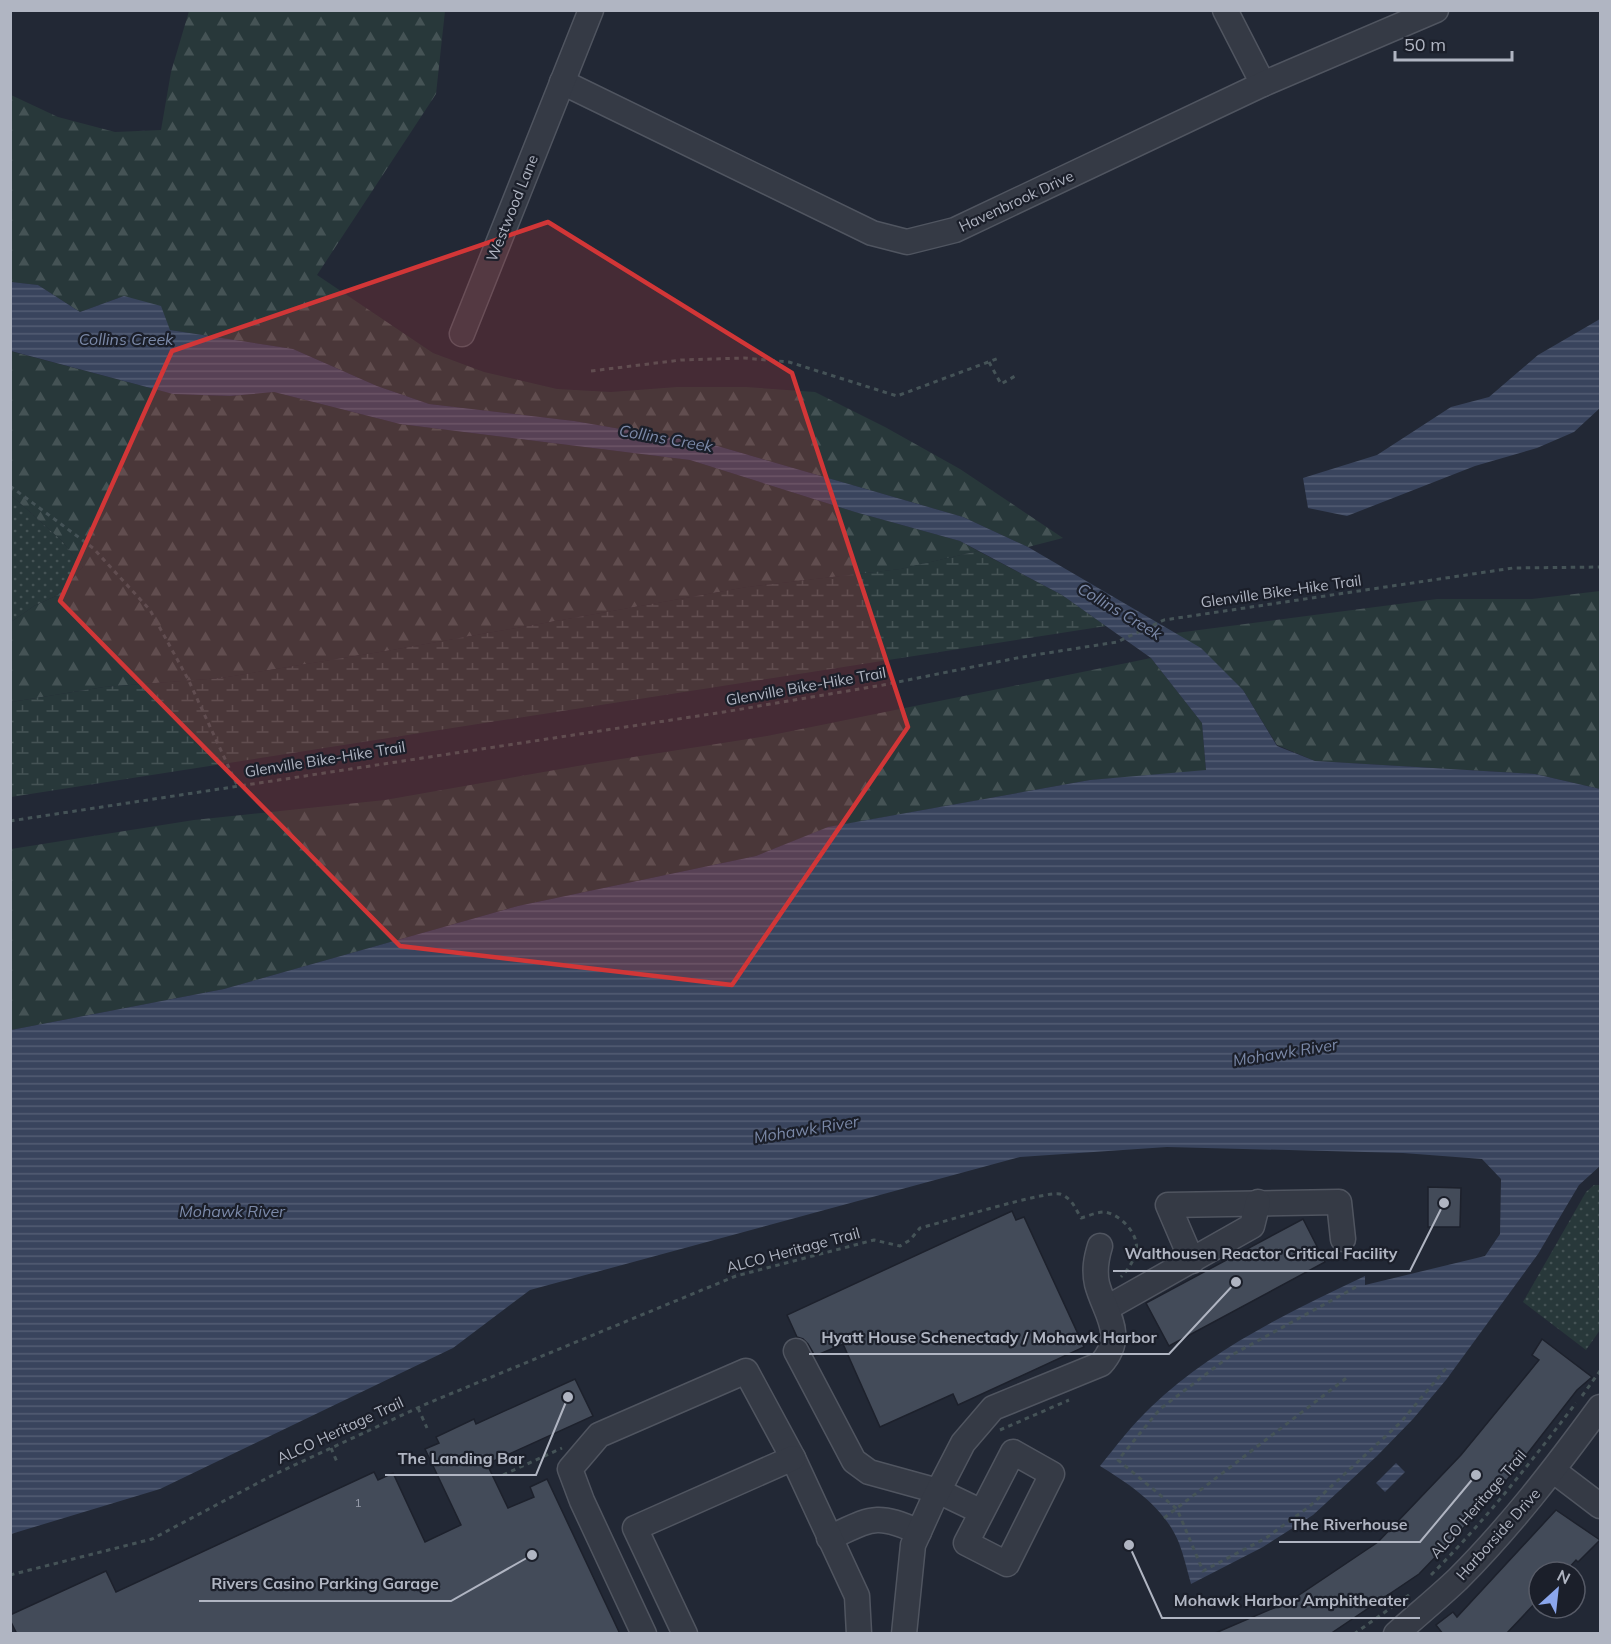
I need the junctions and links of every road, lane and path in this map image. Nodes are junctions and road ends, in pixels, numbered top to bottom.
1 (591, 10) edge
2 (1225, 10) edge
3 (1436, 10) edge
4 (562, 82) junction
5 (1263, 84) junction
6 (462, 334) dead end
7 (999, 358) dead end
8 (989, 362) junction
9 (591, 371) dead end
10 (1017, 375) dead end
11 (10, 486) edge
12 (1600, 567) edge
13 (237, 785) junction
14 (10, 821) edge
15 (1258, 1202) junction
16 (1343, 1239) dead end
17 (1100, 1246) dead end
18 (1192, 1261) junction
19 (1356, 1287) dead end
20 (1114, 1304) junction
21 (796, 1351) dead end
22 (1448, 1366) dead end
23 (1600, 1371) edge
24 (1349, 1376) dead end
25 (1069, 1400) dead end
26 (1600, 1407) edge
27 (418, 1408) junction
28 (427, 1428) dead end
29 (992, 1436) dead end
30 (331, 1448) junction
31 (793, 1458) junction
32 (337, 1462) dead end
33 (1554, 1471) junction
34 (938, 1491) junction
35 (1600, 1506) edge
36 (1177, 1509) junction
37 (982, 1512) dead end
38 (1164, 1518) dead end
39 (919, 1532) junction
40 (829, 1538) junction
41 (10, 1575) edge
42 (1428, 1578) dead end
43 (1416, 1590) dead end
44 (644, 1634) edge
45 (685, 1634) edge
46 (859, 1634) edge
47 (904, 1634) edge
48 (1354, 1634) edge
49 (1396, 1634) edge

1 - 4 street, Westwood Lane
2 - 5 street
3 - 5 street, Havenbrook Drive
4 - 5 street, Havenbrook Drive
4 - 6 street, Westwood Lane
7 - 8 path
8 - 9 path
8 - 10 path
11 - 13 path
12 - 13 path, Glenville Bike-Hike Trail
13 - 14 path, Glenville Bike-Hike Trail
15 - 16 street
15 - 18 street
15 - 18 street
17 - 20 street
18 - 20 street
19 - 36 path
20 - 27 path, ALCO Heritage Trail
20 - 34 street
21 - 34 street
22 - 36 path
23 - 42 path, ALCO Heritage Trail
24 - 36 path
25 - 29 path
26 - 33 street, Harborside Drive
27 - 28 path
27 - 30 path, ALCO Heritage Trail
30 - 32 path
30 - 41 path, ALCO Heritage Trail
31 - 40 street
31 - 44 street
31 - 45 street
33 - 35 street
33 - 49 street, Harborside Drive
34 - 37 street
34 - 39 street
36 - 38 path
39 - 40 street
39 - 47 street
40 - 46 street
43 - 48 path

